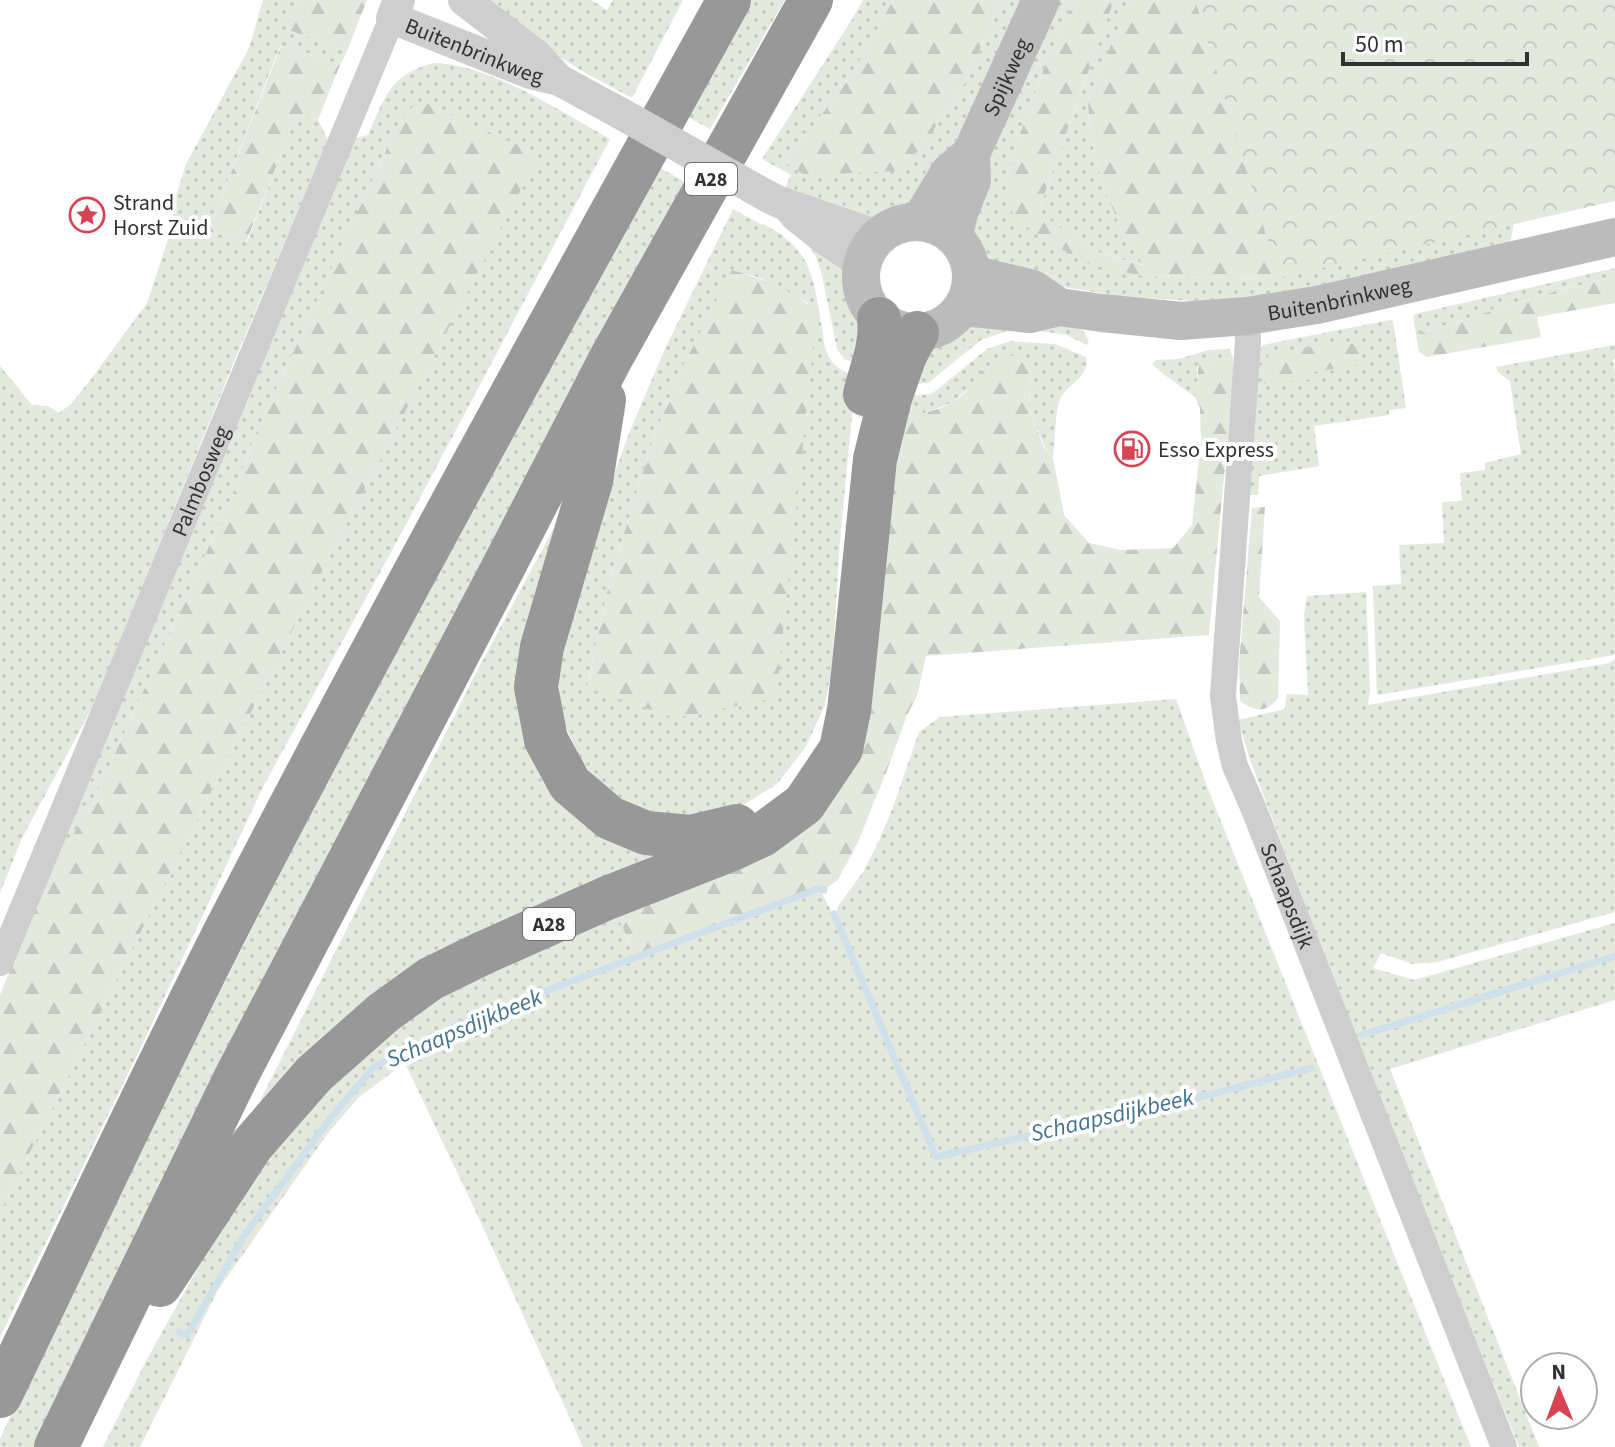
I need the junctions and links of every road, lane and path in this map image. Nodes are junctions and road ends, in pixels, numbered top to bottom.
1 (464, 0) edge
2 (729, 0) edge
3 (811, 0) edge
4 (1041, 0) edge
5 (395, 9) edge
6 (559, 80) junction
7 (937, 229) junction
8 (1615, 237) edge
9 (870, 251) junction
10 (967, 290) junction
11 (1247, 316) junction
12 (898, 326) junction
13 (611, 358) junction
14 (0, 963) edge
15 (0, 1396) edge
16 (62, 1433) edge
17 (1504, 1447) edge

1 - 6 street, Buitenbrinkweg
2 - 15 highway
3 - 13 highway, A28
4 - 7 main road, Spijkweg
5 - 6 street, Buitenbrinkweg
5 - 14 street, Palmbosweg
6 - 9 street, Buitenbrinkweg, bridge
7 - 9 main road
7 - 10 main road
8 - 11 main road, Buitenbrinkweg
9 - 12 main road
10 - 11 main road, Buitenbrinkweg
10 - 12 main road
11 - 17 street, Schaapsdijk
12 - 13 highway, A28
12 - 16 highway, A28
13 - 16 highway, A28

